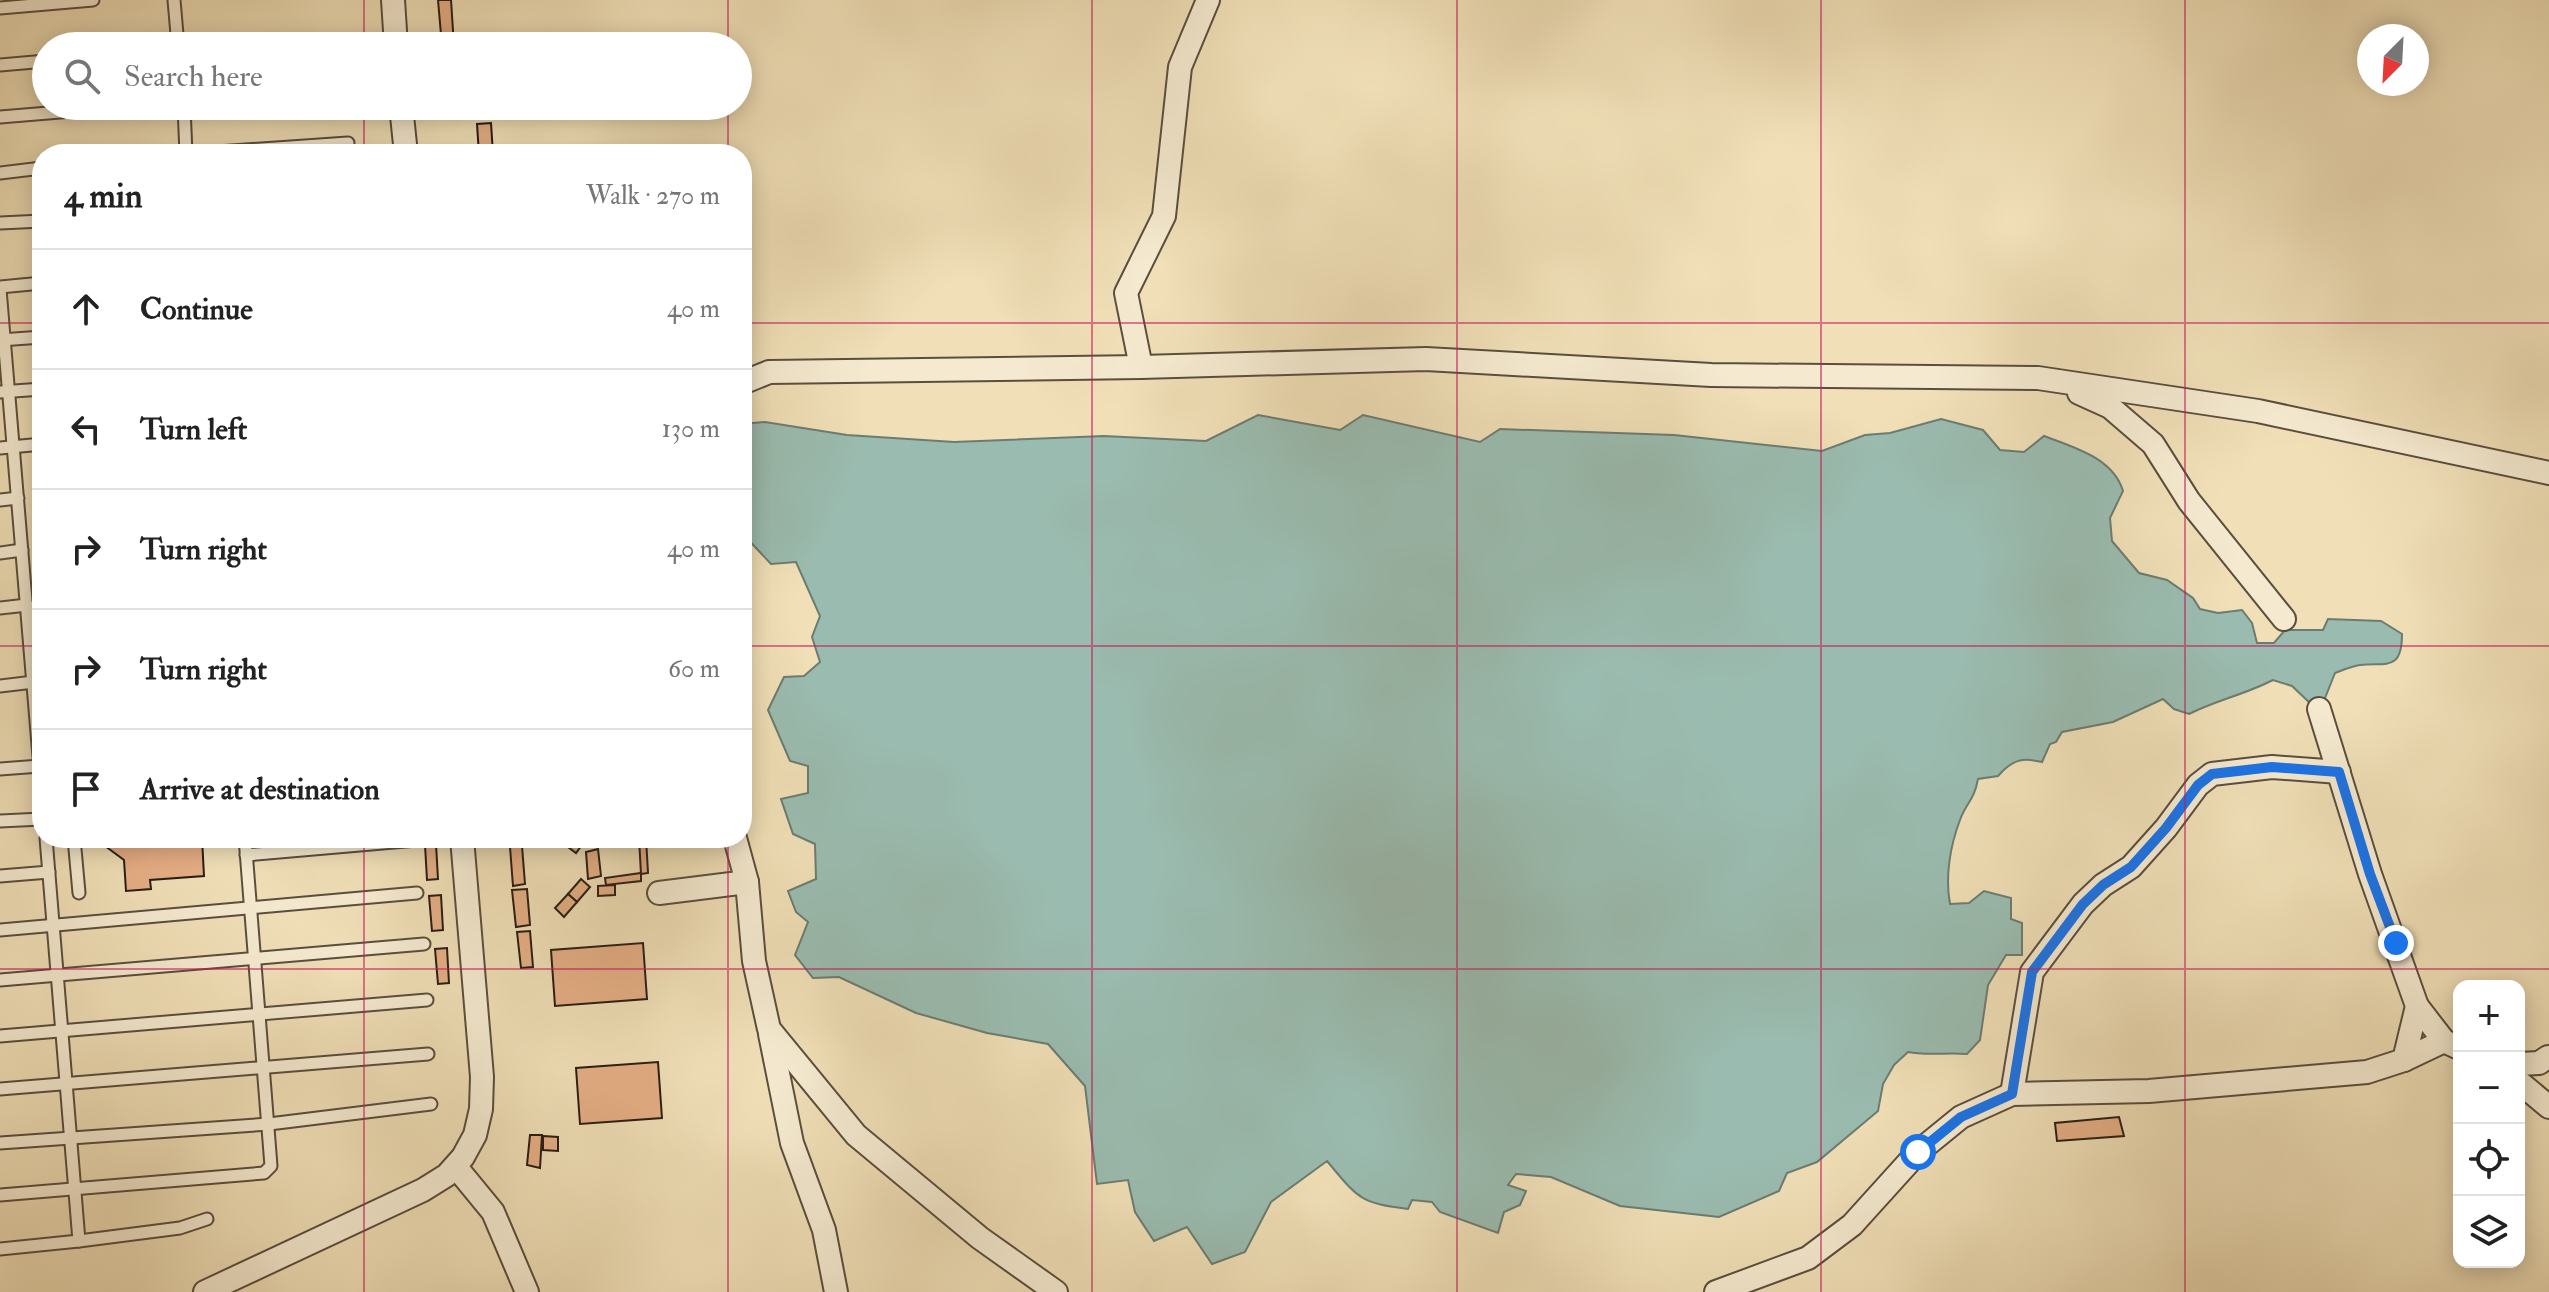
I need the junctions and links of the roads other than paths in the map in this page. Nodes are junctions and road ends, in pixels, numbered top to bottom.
1 (93, 0) edge
2 (174, 0) edge
3 (393, 0) edge
4 (1208, 0) edge
5 (0, 8) edge
6 (177, 32) edge
7 (395, 32) edge
8 (32, 62) edge
9 (0, 65) edge
10 (32, 114) edge
11 (0, 117) edge
12 (185, 120) edge
13 (402, 120) edge
14 (348, 143) dead end
15 (186, 144) edge
16 (333, 144) edge
17 (405, 144) edge
18 (32, 169) edge
19 (0, 173) edge
20 (32, 221) edge
21 (0, 223) edge
22 (32, 284) edge
23 (0, 288) edge
24 (32, 338) edge
25 (2, 340) edge
26 (1141, 367) junction
27 (752, 379) edge
28 (2056, 382) junction
29 (32, 390) edge
30 (5, 392) edge
31 (32, 445) edge
32 (14, 447) junction
33 (0, 448) edge
34 (2549, 473) edge
35 (18, 498) junction
36 (0, 500) edge
37 (22, 550) junction
38 (0, 553) edge
39 (27, 605) junction
40 (0, 608) edge
41 (2284, 619) dead end
42 (32, 643) edge
43 (32, 682) edge
44 (0, 686) edge
45 (2319, 709) dead end
46 (32, 767) edge
47 (0, 769) edge
48 (2339, 772) junction
49 (32, 819) edge
50 (0, 821) edge
51 (47, 848) edge
52 (75, 848) edge
53 (246, 848) edge
54 (326, 848) edge
55 (463, 848) edge
56 (738, 848) edge
57 (246, 855) junction
58 (49, 872) junction
59 (0, 876) edge
60 (747, 882) junction
61 (79, 893) dead end
62 (417, 893) dead end
63 (659, 893) dead end
64 (251, 908) junction
65 (53, 926) junction
66 (0, 930) edge
67 (424, 944) dead end
68 (255, 959) junction
69 (58, 975) junction
70 (0, 980) edge
71 (427, 1000) dead end
72 (2417, 1006) junction
73 (260, 1014) junction
74 (769, 1029) junction
75 (62, 1032) junction
76 (0, 1036) edge
77 (2451, 1045) edge
78 (428, 1054) dead end
79 (2549, 1056) edge
80 (2404, 1060) junction
81 (2525, 1064) edge
82 (265, 1070) junction
83 (2549, 1074) edge
84 (67, 1084) junction
85 (2525, 1087) edge
86 (0, 1089) edge
87 (2012, 1094) junction
88 (431, 1104) dead end
89 (2549, 1107) edge
90 (269, 1124) junction
91 (71, 1137) junction
92 (0, 1143) edge
93 (456, 1167) junction
94 (76, 1189) junction
95 (0, 1195) edge
96 (207, 1219) dead end
97 (79, 1241) junction
98 (0, 1249) edge
99 (205, 1292) edge
100 (527, 1292) edge
101 (836, 1292) edge
102 (1056, 1292) edge
103 (1716, 1292) edge

1 - 5 lane
2 - 6 lane
3 - 7 street
4 - 26 street
8 - 9 lane
10 - 11 lane
12 - 15 lane
13 - 17 street
14 - 16 lane
18 - 19 lane
20 - 21 lane
22 - 23 lane
23 - 25 lane
24 - 25 lane
25 - 30 lane
26 - 27 street
26 - 28 street
28 - 34 street
28 - 41 street
29 - 30 lane
30 - 32 lane
31 - 32 lane
32 - 33 lane
32 - 35 lane
35 - 36 lane
35 - 37 lane
37 - 38 lane
37 - 39 lane
39 - 40 lane
39 - 42 lane
43 - 44 lane
45 - 48 street
46 - 47 lane
48 - 72 street
48 - 87 street
49 - 50 lane
51 - 58 lane
52 - 61 lane
53 - 57 lane
54 - 57 lane
55 - 93 street
56 - 60 street
57 - 64 lane
58 - 59 lane
58 - 65 lane
60 - 63 street
60 - 74 street
62 - 64 lane
64 - 65 lane
64 - 68 lane
65 - 66 lane
65 - 69 lane
67 - 68 lane
68 - 69 lane
68 - 73 lane
69 - 70 lane
69 - 75 lane
71 - 73 lane
72 - 77 street
72 - 80 street
73 - 75 lane
73 - 82 lane
74 - 101 street
74 - 102 street
75 - 76 lane
75 - 84 lane
77 - 80 street
78 - 82 lane
79 - 81 street
79 - 83 street
80 - 87 street
82 - 84 lane
82 - 90 lane
84 - 86 lane
84 - 91 lane
85 - 89 street
87 - 103 street
88 - 90 lane
90 - 91 lane
90 - 94 lane
91 - 92 lane
91 - 94 lane
93 - 99 street
93 - 100 street
94 - 95 lane
94 - 97 lane
96 - 97 lane
97 - 98 lane

